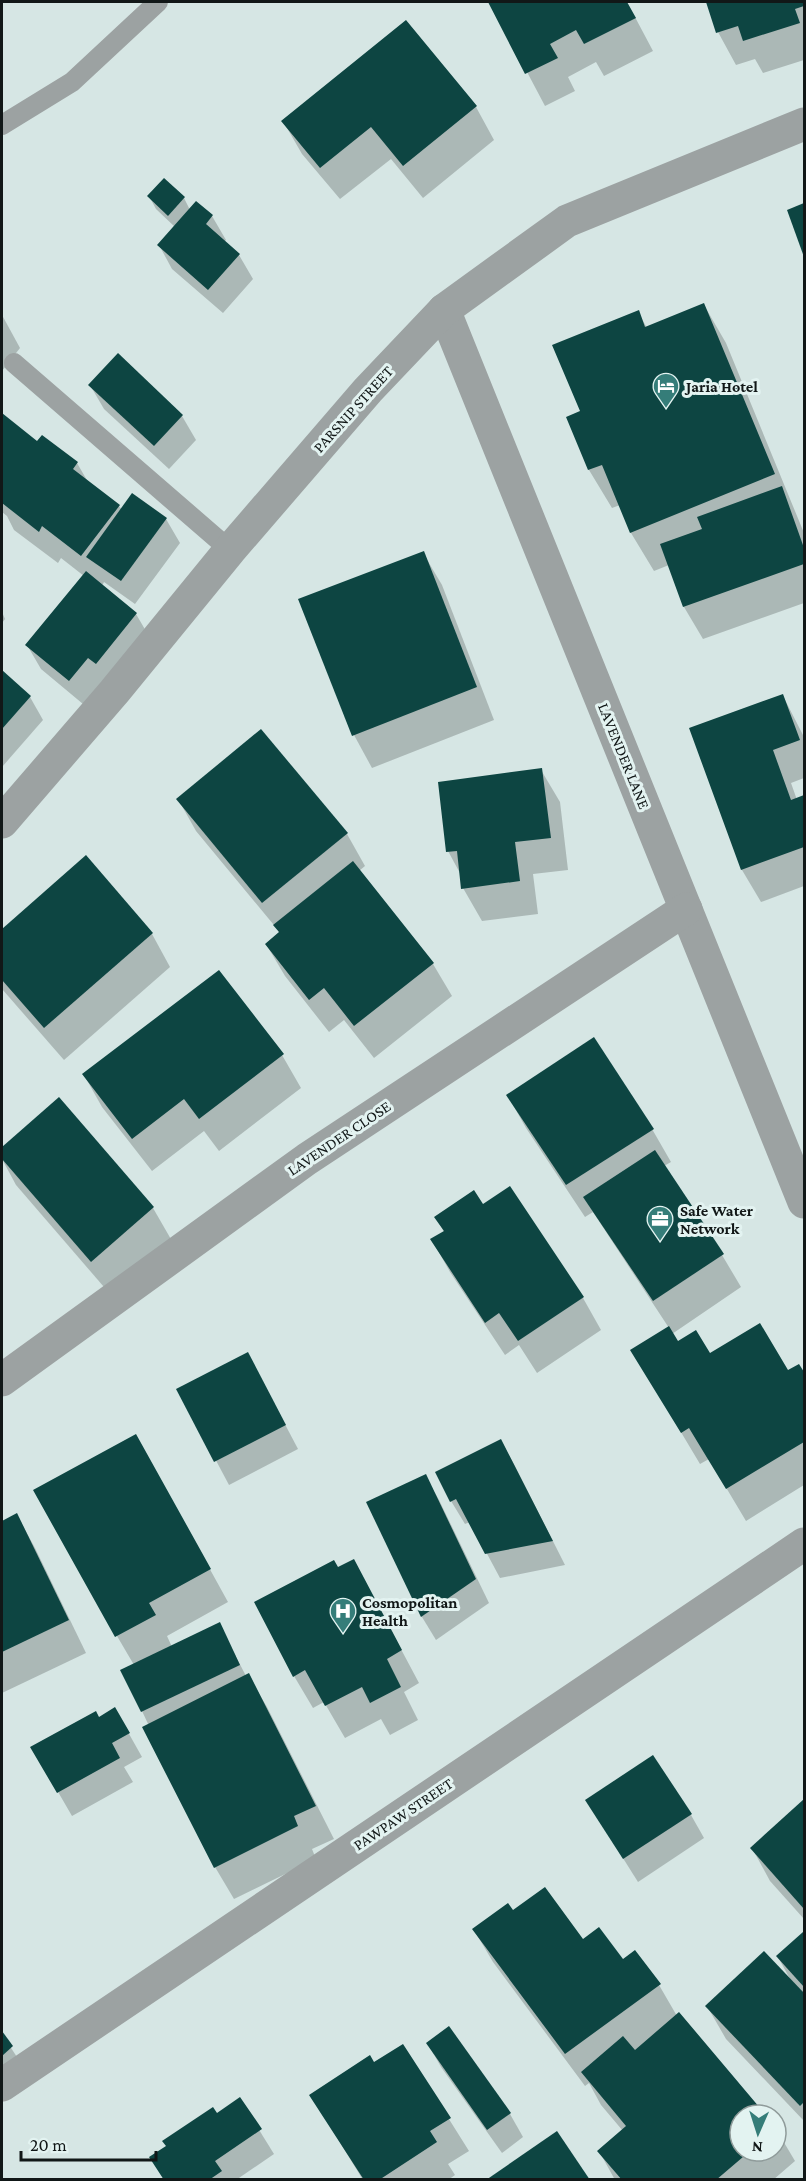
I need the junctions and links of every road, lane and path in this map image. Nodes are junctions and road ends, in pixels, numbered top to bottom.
1 (158, 2) edge
2 (804, 124) edge
3 (2, 125) edge
4 (444, 310) junction
5 (14, 363) dead end
6 (230, 550) junction
7 (2, 822) edge
8 (686, 909) junction
9 (804, 1202) edge
10 (2, 1380) edge
11 (804, 1544) edge
12 (2, 2085) edge

1 - 3 lane
2 - 4 street, PARSNIP STREET
4 - 6 street, PARSNIP STREET
4 - 8 street, LAVENDER LANE
5 - 6 lane
6 - 7 street, PARSNIP STREET
8 - 9 street, LAVENDER LANE
8 - 10 street, LAVENDER CLOSE
11 - 12 street, PAWPAW STREET

